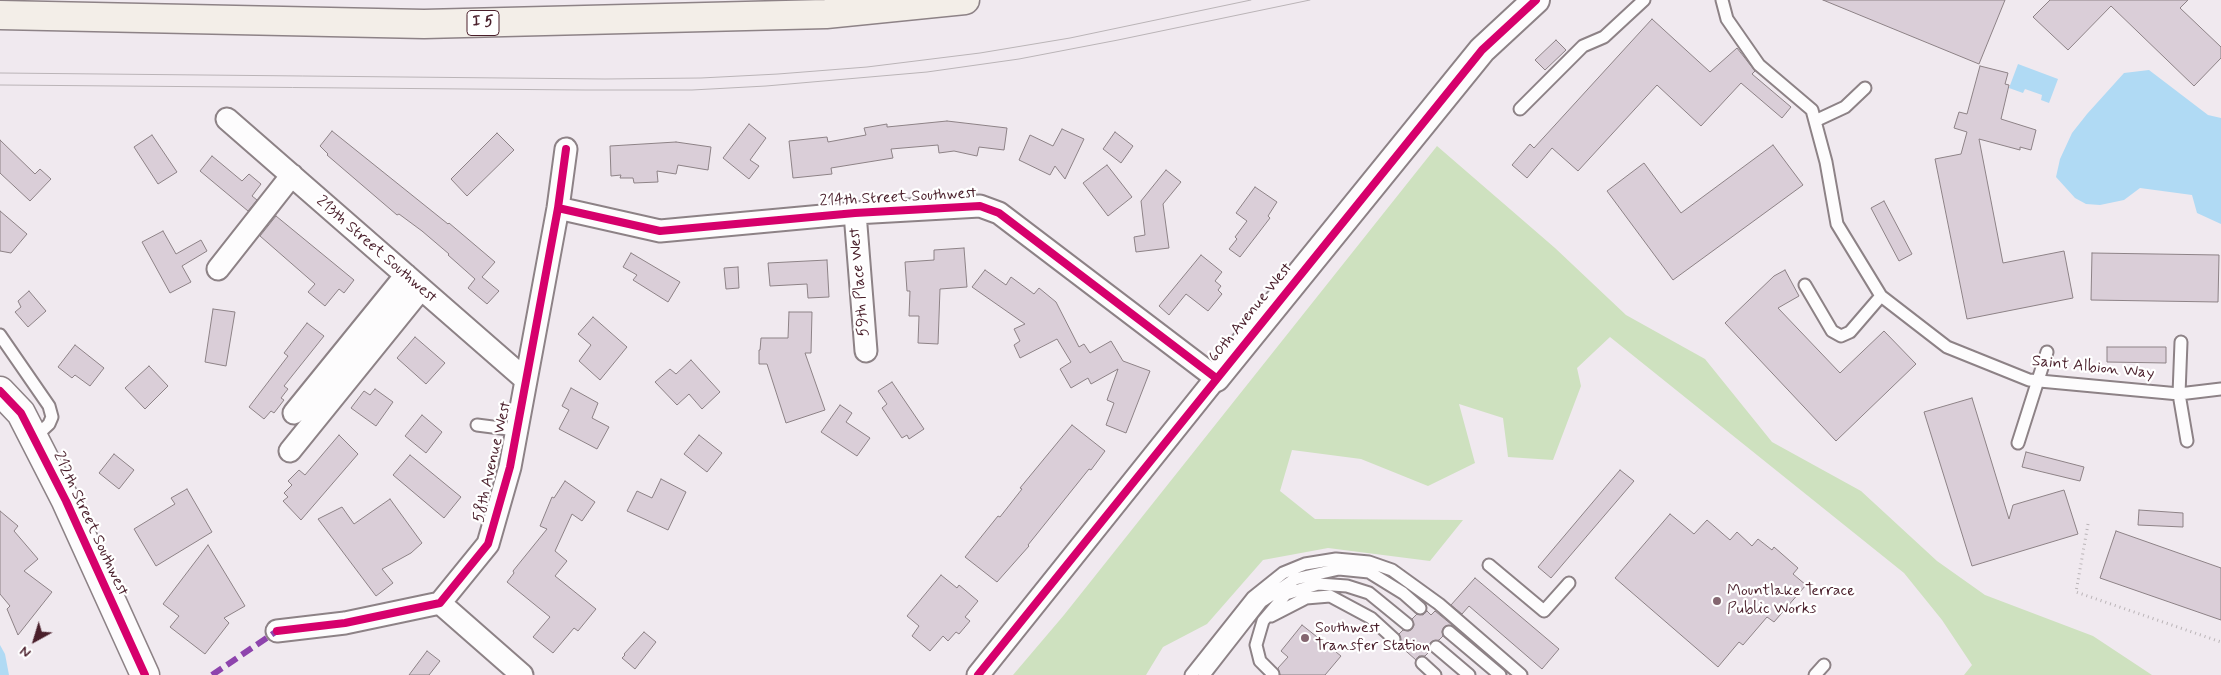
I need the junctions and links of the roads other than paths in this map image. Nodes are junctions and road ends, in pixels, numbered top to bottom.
1 (965, 0) edge
2 (1536, 0) edge
3 (1644, 0) edge
4 (1722, 0) edge
5 (0, 15) edge
6 (1865, 88) dead end
7 (1520, 109) dead end
8 (1814, 116) junction
9 (227, 119) dead end
10 (566, 148) dead end
11 (292, 175) junction
12 (558, 208) junction
13 (855, 213) junction
14 (218, 268) dead end
15 (414, 282) junction
16 (1805, 285) dead end
17 (1881, 296) junction
18 (0, 335) edge
19 (2181, 342) dead end
20 (866, 350) dead end
21 (2047, 352) dead end
22 (1216, 378) junction
23 (526, 380) junction
24 (2037, 380) junction
25 (2221, 389) edge
26 (0, 391) edge
27 (2179, 394) junction
28 (294, 413) dead end
29 (477, 425) dead end
30 (516, 430) junction
31 (34, 438) junction
32 (2187, 442) dead end
33 (2018, 443) dead end
34 (290, 451) dead end
35 (1489, 565) dead end
36 (1569, 583) dead end
37 (440, 603) junction
38 (1420, 608) dead end
39 (1263, 621) junction
40 (1407, 624) dead end
41 (277, 631) dead end
42 (1449, 632) dead end
43 (1394, 639) dead end
44 (1436, 647) dead end
45 (1422, 663) dead end
46 (1824, 664) dead end
47 (1273, 674) edge
48 (145, 675) edge
49 (522, 675) edge
50 (978, 675) edge
51 (1191, 675) edge
52 (1204, 675) edge
53 (1435, 675) edge
54 (1469, 675) edge
55 (1500, 675) edge
56 (1521, 675) edge
57 (1815, 675) edge

1 - 5 highway, I 5
2 - 22 street, 60th Avenue West
3 - 7 lane
4 - 8 lane
6 - 8 lane
8 - 17 lane, Saint Albion Way
9 - 11 street, 213th Street Southwest
10 - 12 street, 58th Avenue West
11 - 14 street
11 - 15 street, 213th Street Southwest
12 - 13 street, 214th Street Southwest
12 - 23 street, 58th Avenue West
13 - 20 street, 59th Place West
13 - 22 street, 214th Street Southwest
15 - 23 street, 213th Street Southwest
15 - 28 street
15 - 34 street
16 - 17 lane
17 - 24 lane, Saint Albion Way
18 - 31 lane
19 - 27 lane
21 - 24 lane
22 - 50 street, 60th Avenue West
23 - 30 street, 58th Avenue West
24 - 27 lane, Saint Albion Way
24 - 33 lane
25 - 27 lane, Saint Albion Way
26 - 31 main road, 212th Street Southwest
27 - 32 lane
29 - 30 lane
30 - 37 street, 58th Avenue West
31 - 48 main road, 212th Street Southwest
35 - 36 lane
37 - 41 street
37 - 49 street
38 - 52 lane
39 - 40 lane
39 - 43 lane
39 - 47 lane
42 - 55 lane
44 - 54 lane
45 - 53 lane
46 - 57 lane
51 - 56 lane

